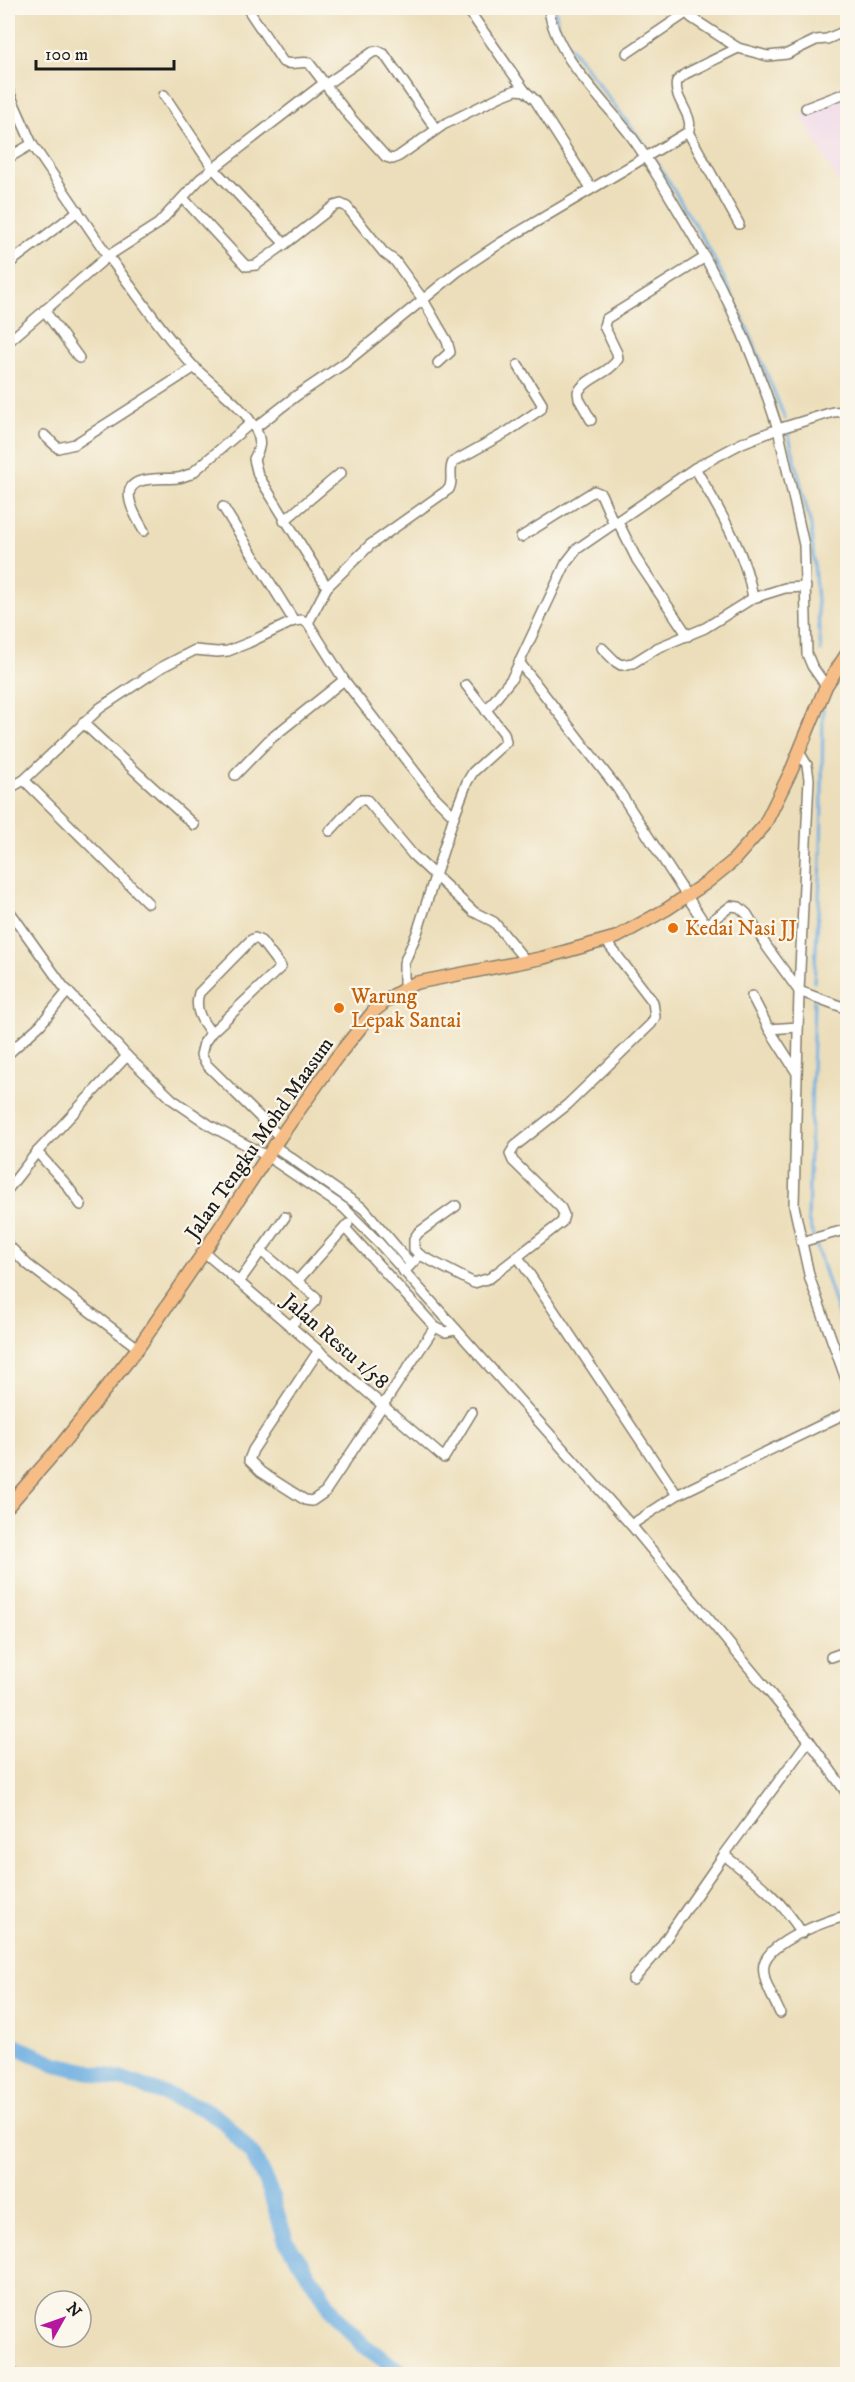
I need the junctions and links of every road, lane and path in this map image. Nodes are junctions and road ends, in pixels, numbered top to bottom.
1 (247, 8) edge
2 (467, 8) edge
3 (549, 8) edge
4 (684, 10) edge
5 (848, 30) edge
6 (738, 48) junction
7 (627, 53) dead end
8 (325, 84) junction
9 (8, 90) edge
10 (525, 91) junction
11 (848, 92) edge
12 (164, 95) dead end
13 (806, 108) dead end
14 (436, 129) junction
15 (688, 132) junction
16 (32, 144) junction
17 (8, 158) edge
18 (646, 158) junction
19 (213, 168) junction
20 (591, 188) junction
21 (183, 198) junction
22 (78, 211) junction
23 (739, 224) dead end
24 (285, 244) junction
25 (108, 256) junction
26 (704, 258) junction
27 (11, 262) dead end
28 (422, 298) junction
29 (44, 310) junction
30 (8, 342) edge
31 (79, 358) dead end
32 (438, 363) dead end
33 (518, 365) dead end
34 (195, 367) junction
35 (848, 411) edge
36 (591, 420) dead end
37 (253, 425) junction
38 (778, 429) junction
39 (44, 435) dead end
40 (695, 468) junction
41 (341, 473) dead end
42 (223, 507) dead end
43 (284, 521) junction
44 (616, 523) junction
45 (144, 531) dead end
46 (521, 537) dead end
47 (327, 587) junction
48 (806, 587) junction
49 (753, 598) junction
50 (294, 621) junction
51 (308, 623) junction
52 (688, 636) junction
53 (602, 648) dead end
54 (848, 652) edge
55 (519, 662) junction
56 (344, 680) junction
57 (466, 686) dead end
58 (826, 686) junction
59 (486, 711) junction
60 (83, 723) junction
61 (799, 752) junction
62 (235, 775) dead end
63 (24, 780) junction
64 (8, 789) edge
65 (454, 816) junction
66 (194, 825) dead end
67 (330, 831) dead end
68 (435, 876) junction
69 (686, 897) junction
70 (148, 903) dead end
71 (8, 909) edge
72 (606, 941) junction
73 (526, 961) junction
74 (404, 988) junction
75 (799, 991) junction
76 (68, 992) junction
77 (752, 996) dead end
78 (848, 1009) edge
79 (798, 1027) junction
80 (769, 1029) junction
81 (210, 1033) junction
82 (8, 1054) edge
83 (127, 1056) junction
84 (797, 1073) junction
85 (274, 1146) junction
86 (37, 1152) junction
87 (8, 1189) edge
88 (81, 1205) dead end
89 (456, 1206) dead end
90 (285, 1217) dead end
91 (354, 1217) junction
92 (345, 1228) junction
93 (848, 1229) edge
94 (808, 1240) junction
95 (8, 1245) edge
96 (261, 1251) junction
97 (204, 1252) junction
98 (420, 1255) junction
99 (518, 1257) junction
100 (411, 1264) junction
101 (405, 1272) junction
102 (298, 1280) junction
103 (239, 1282) junction
104 (290, 1326) junction
105 (435, 1327) junction
106 (455, 1330) junction
107 (138, 1348) junction
108 (319, 1350) junction
109 (848, 1384) edge
110 (384, 1406) junction
111 (472, 1412) dead end
112 (848, 1412) edge
113 (677, 1495) junction
114 (8, 1506) edge
115 (631, 1525) junction
116 (848, 1651) edge
117 (831, 1657) dead end
118 (809, 1740) junction
119 (848, 1795) edge
120 (724, 1855) junction
121 (848, 1916) edge
122 (802, 1933) junction
123 (633, 1980) dead end
124 (780, 2013) dead end
125 (8, 2368) edge
126 (15, 2374) edge

1 - 8 street
2 - 10 street
3 - 18 street
4 - 6 street
4 - 7 street
5 - 6 street
6 - 15 street
8 - 14 street
8 - 14 street
8 - 19 street
9 - 16 street
10 - 14 street
10 - 20 street
11 - 13 street
12 - 19 street
15 - 18 street
15 - 23 street
16 - 17 street
16 - 22 street
18 - 20 street
18 - 26 street
19 - 21 street
19 - 24 street
20 - 28 street
21 - 24 street
21 - 25 street
22 - 25 street
22 - 27 street
24 - 28 street
25 - 29 street
25 - 34 street
26 - 36 street
26 - 38 street
28 - 32 street
28 - 37 street
29 - 30 street
29 - 31 street
33 - 47 street
34 - 37 street
34 - 39 street
35 - 38 street
37 - 43 street
37 - 45 street
38 - 40 street
38 - 48 street
40 - 44 street
40 - 49 street
41 - 43 street
42 - 50 street
43 - 47 street
44 - 46 street
44 - 52 street
44 - 55 street
47 - 51 street
48 - 49 street
48 - 58 street
49 - 52 street
50 - 51 street
50 - 60 street
51 - 56 street
52 - 53 street
54 - 58 main road, Jalan Tengku Mohd Maasum
55 - 59 street
55 - 69 street
56 - 62 street
56 - 65 street
57 - 59 street
58 - 61 main road, Jalan Tengku Mohd Maasum
59 - 65 street
60 - 63 street
60 - 66 street
61 - 69 main road, Jalan Tengku Mohd Maasum
61 - 75 street
63 - 64 street
63 - 70 street
65 - 68 street
67 - 68 street
68 - 73 street
68 - 74 street
69 - 72 main road, Jalan Tengku Mohd Maasum
69 - 75 street
71 - 76 street
72 - 73 main road, Jalan Tengku Mohd Maasum
72 - 99 street
73 - 74 main road, Jalan Tengku Mohd Maasum
74 - 85 main road, Jalan Tengku Mohd Maasum
75 - 78 street
75 - 79 street
76 - 82 street
76 - 83 street
77 - 80 street
79 - 80 street
79 - 84 street
80 - 84 street
81 - 81 street
81 - 85 street
83 - 85 street
83 - 86 street
84 - 94 street
85 - 91 street
85 - 97 main road, Jalan Tengku Mohd Maasum
85 - 100 street
86 - 87 street
86 - 88 street
89 - 98 street
90 - 96 street
91 - 92 street
91 - 101 street
92 - 102 street
92 - 105 street
93 - 94 street
94 - 109 street
95 - 107 street
96 - 102 street
96 - 103 street
97 - 103 street, Jalan Restu 1/58
97 - 107 main road, Jalan Tengku Mohd Maasum
98 - 99 street
98 - 100 street
99 - 113 street
100 - 101 street
101 - 106 street
102 - 104 street
103 - 104 street, Jalan Restu 1/58
104 - 108 street, Jalan Restu 1/58
105 - 106 street
105 - 110 street
106 - 115 street
107 - 114 main road, Jalan Tengku Mohd Maasum
108 - 110 street, Jalan Restu 1/58
108 - 110 street
110 - 111 street, Jalan Restu 1/58
112 - 113 street
113 - 115 street
115 - 118 street
116 - 117 street
118 - 119 street
118 - 120 street
120 - 122 street
120 - 123 street
121 - 122 street
122 - 124 street
125 - 126 street

